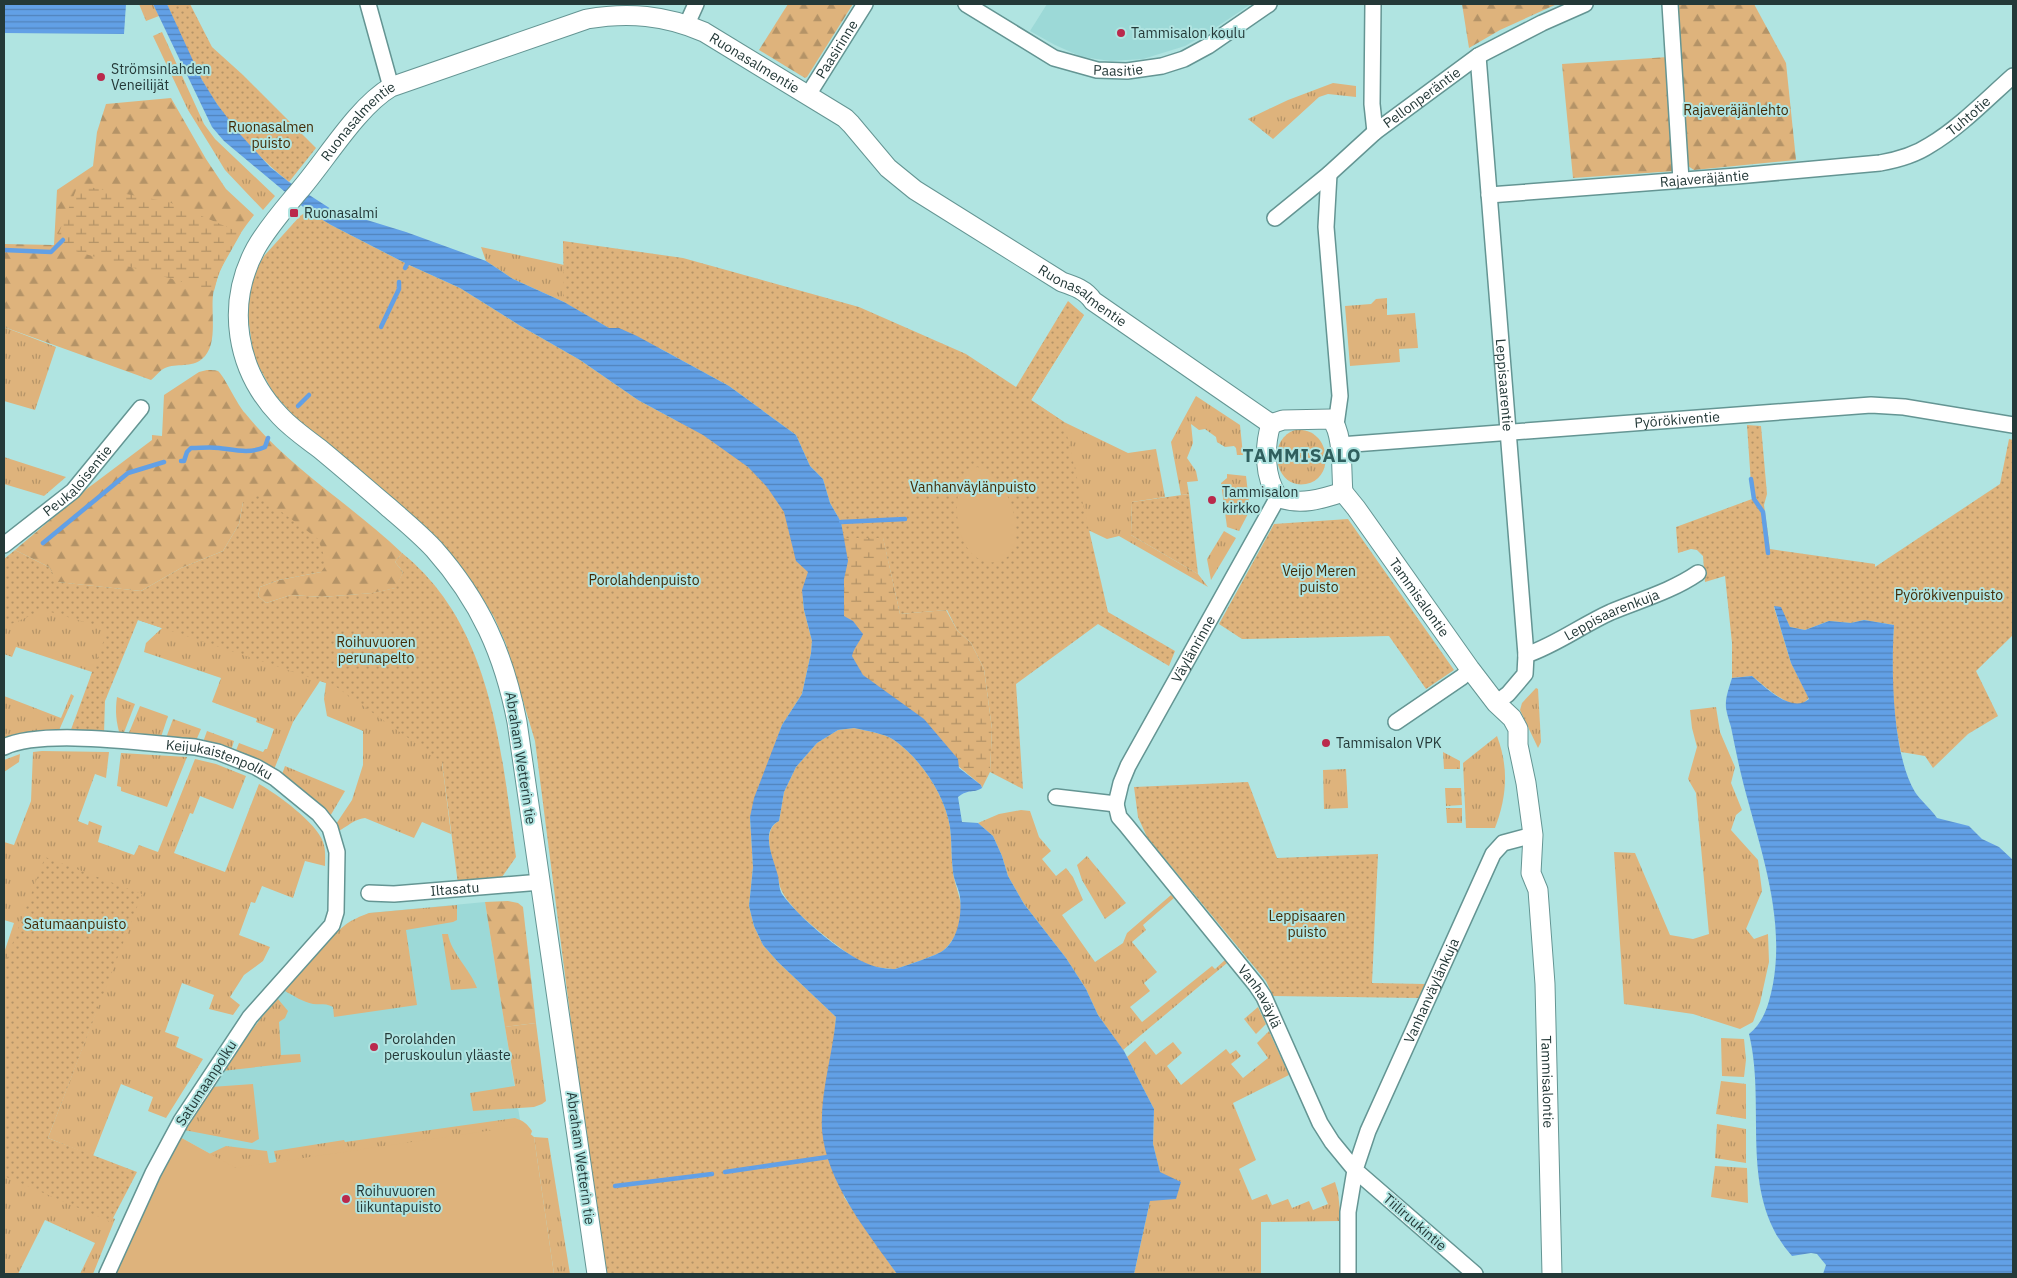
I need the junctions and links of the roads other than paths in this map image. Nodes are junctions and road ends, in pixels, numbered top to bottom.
1 (368, 4) edge
2 (696, 4) edge
3 (865, 4) edge
4 (966, 4) edge
5 (1269, 4) edge
6 (1373, 4) edge
7 (1585, 4) edge
8 (1670, 4) edge
9 (687, 24) junction
10 (1478, 56) junction
11 (2013, 76) edge
12 (391, 87) junction
13 (808, 95) junction
14 (1375, 132) junction
15 (1919, 152) joint
16 (1329, 174) junction
17 (1681, 180) junction
18 (1489, 195) junction
19 (1275, 218) dead end
20 (243, 280) joint
21 (141, 408) dead end
22 (1271, 424) junction
23 (1336, 424) junction
24 (2013, 425) edge
25 (1508, 431) junction
26 (1340, 445) junction
27 (1342, 492) junction
28 (1278, 497) junction
29 (4, 545) edge
30 (1698, 573) dead end
31 (1526, 655) junction
32 (1470, 669) junction
33 (1496, 703) junction
34 (1396, 722) dead end
35 (4, 748) edge
36 (1056, 797) dead end
37 (1116, 804) junction
38 (1533, 835) junction
39 (541, 882) junction
40 (369, 893) dead end
41 (336, 912) joint
42 (1354, 1170) junction
43 (106, 1274) edge
44 (597, 1274) edge
45 (1348, 1274) edge
46 (1476, 1274) edge
47 (1552, 1274) edge

1 - 12 street
2 - 9 street
3 - 13 street, Paasirinne
4 - 5 street, Paasitie
6 - 14 street
7 - 10 street, Pellonperäntie
8 - 17 street
9 - 12 street, Ruonasalmentie
9 - 13 street, Ruonasalmentie
10 - 14 street, Pellonperäntie
10 - 18 street, Leppisaarentie
11 - 15 street, Tuhtotie
12 - 20 street, Ruonasalmentie
13 - 22 street, Ruonasalmentie
14 - 16 street, Pellonperäntie
15 - 17 street, Rajaveräjäntie
16 - 19 street, Pellonperäntie
16 - 23 street
17 - 18 street, Rajaveräjäntie
18 - 25 street, Leppisaarentie
20 - 39 street, Abraham Wetterin tie
21 - 29 street, Peukaloisentie
22 - 23 street
22 - 28 street
23 - 26 street
24 - 25 street, Pyörökiventie
25 - 26 street, Pyörökiventie
25 - 31 street, Leppisaarentie
26 - 27 street
27 - 28 street
27 - 32 street, Tammisalontie
28 - 37 street, Väylänrinne
30 - 31 street, Leppisaarenkuja
31 - 33 street, Leppisaarentie
32 - 33 street, Tammisalontie
32 - 34 street
33 - 38 street, Tammisalontie
35 - 41 street, Keijukaistenpolku
36 - 37 street
37 - 42 street, Vanhaväylä
38 - 42 street, Vanhanväylänkuja
38 - 47 street, Tammisalontie
39 - 40 street, Iltasatu
39 - 44 street, Abraham Wetterin tie
41 - 43 street, Satumaanpolku
42 - 45 street
42 - 46 street, Tiiliruukintie

